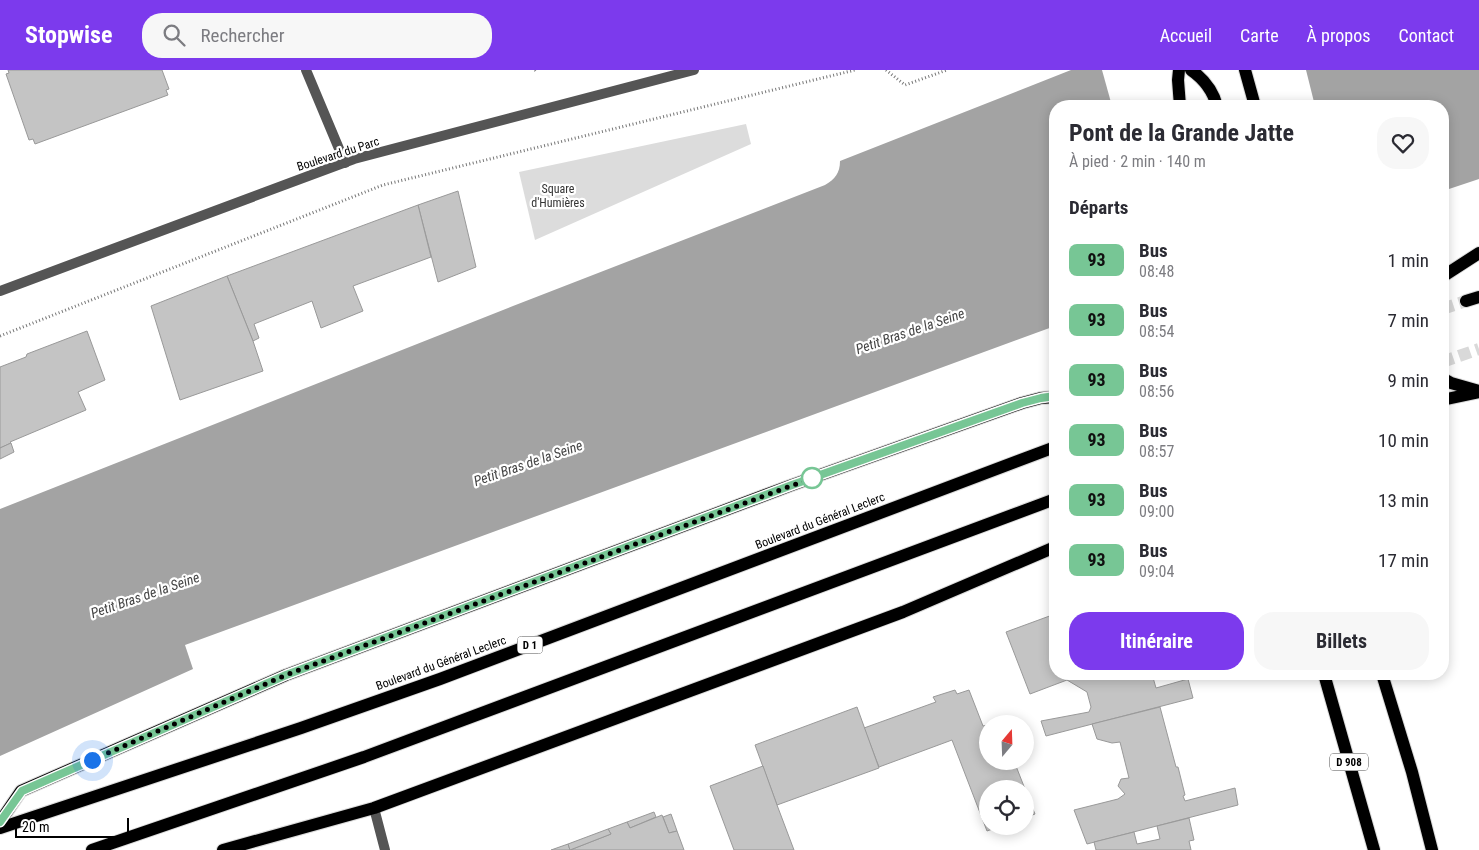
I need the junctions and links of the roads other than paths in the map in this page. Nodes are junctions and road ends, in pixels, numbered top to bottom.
1 (306, 70) edge
2 (694, 70) edge
3 (1179, 70) edge
4 (1190, 70) edge
5 (1245, 70) edge
6 (1180, 100) edge
7 (1216, 100) edge
8 (1253, 100) edge
9 (345, 163) junction
10 (1479, 253) edge
11 (1449, 272) edge
12 (0, 291) edge
13 (1479, 297) edge
14 (1466, 301) tunnel mouth
15 (1449, 382) edge
16 (1449, 390) edge
17 (1479, 391) edge
18 (1049, 397) edge
19 (1449, 398) edge
20 (1049, 449) edge
21 (1049, 501) edge
22 (1049, 550) edge
23 (1326, 680) edge
24 (1384, 680) edge
25 (374, 808) junction
26 (0, 822) edge
27 (0, 828) edge
28 (92, 850) edge
29 (223, 850) edge
30 (385, 850) edge
31 (1374, 850) edge
32 (1432, 850) edge

1 - 9 street
2 - 9 street, Boulevard du Parc
3 - 6 main road
4 - 7 main road
5 - 8 main road
9 - 12 street, Boulevard du Parc
10 - 11 main road
13 - 14 main road
15 - 17 main road
16 - 17 main road
17 - 19 main road
18 - 26 main road
20 - 27 main road, Boulevard du Général Leclerc / D 1
21 - 28 main road
22 - 25 main road
23 - 31 main road, D 908
24 - 32 main road
25 - 29 main road
25 - 30 street

